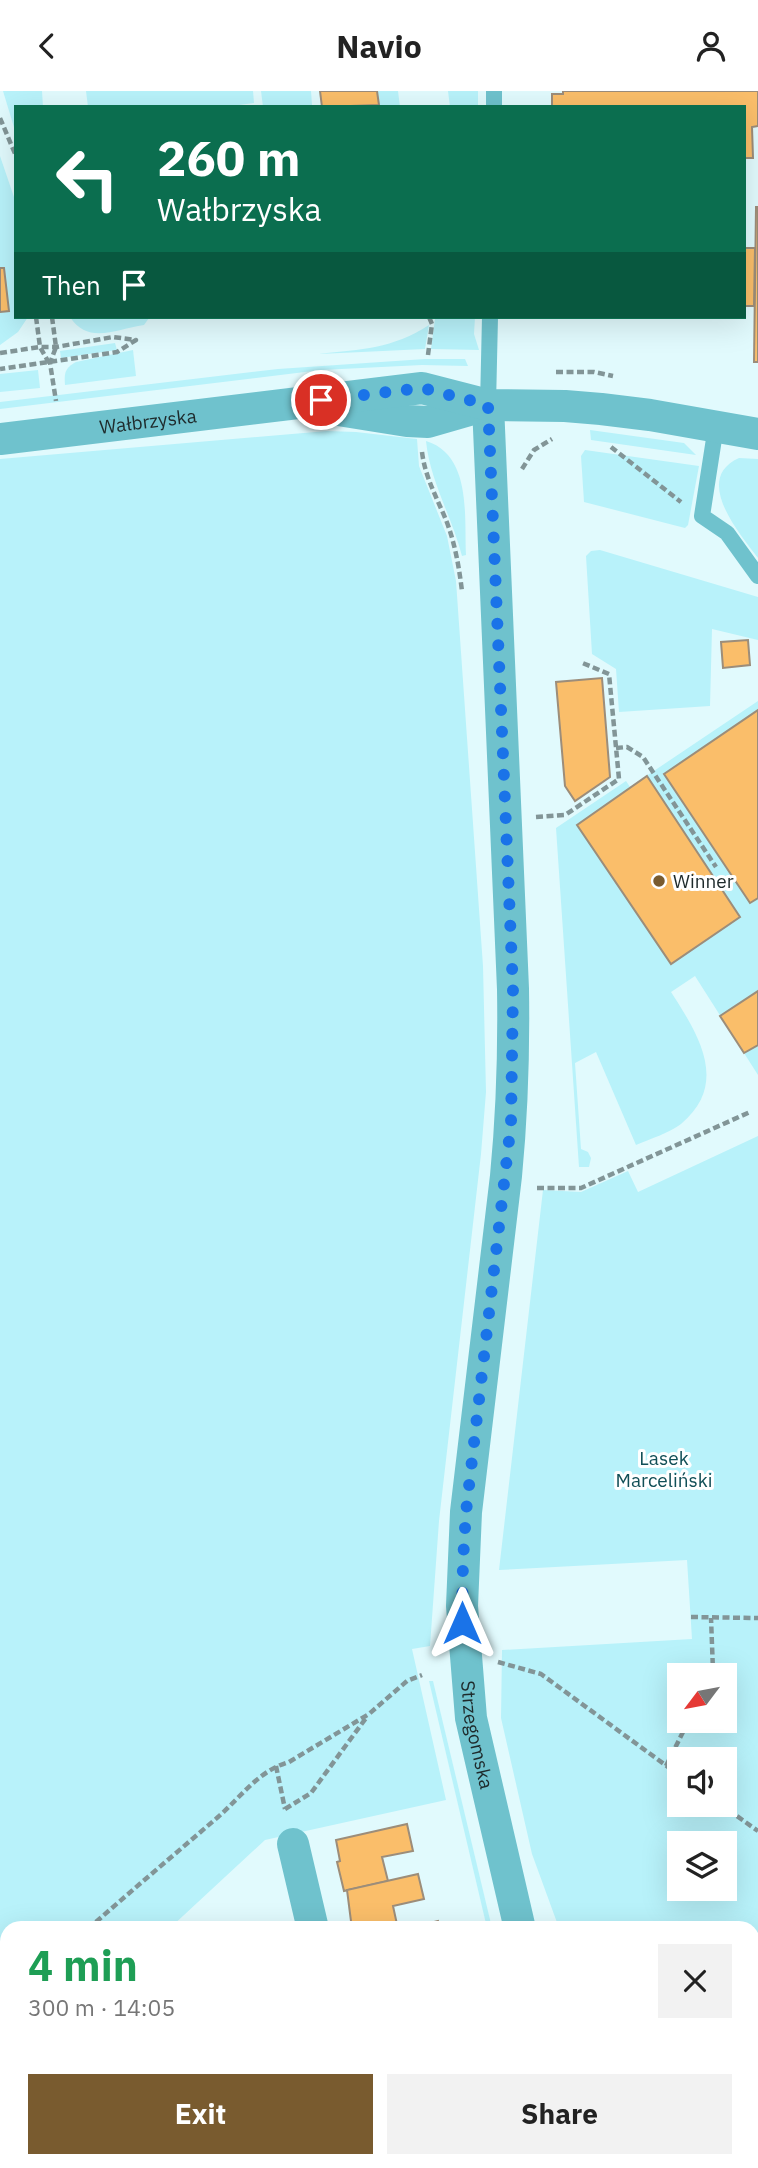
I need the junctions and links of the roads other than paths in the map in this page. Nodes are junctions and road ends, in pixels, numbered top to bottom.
1 (490, 319) edge
2 (488, 405) junction
3 (716, 426) junction
4 (758, 434) edge
5 (0, 439) edge
6 (758, 576) edge
7 (293, 1844) road end
8 (311, 1921) edge
9 (518, 1921) edge

1 - 2 lane
2 - 3 street, Wałbrzyska
2 - 5 street, Wałbrzyska
2 - 9 street, Strzegomska
3 - 4 street, Wałbrzyska
3 - 6 lane
7 - 8 street

